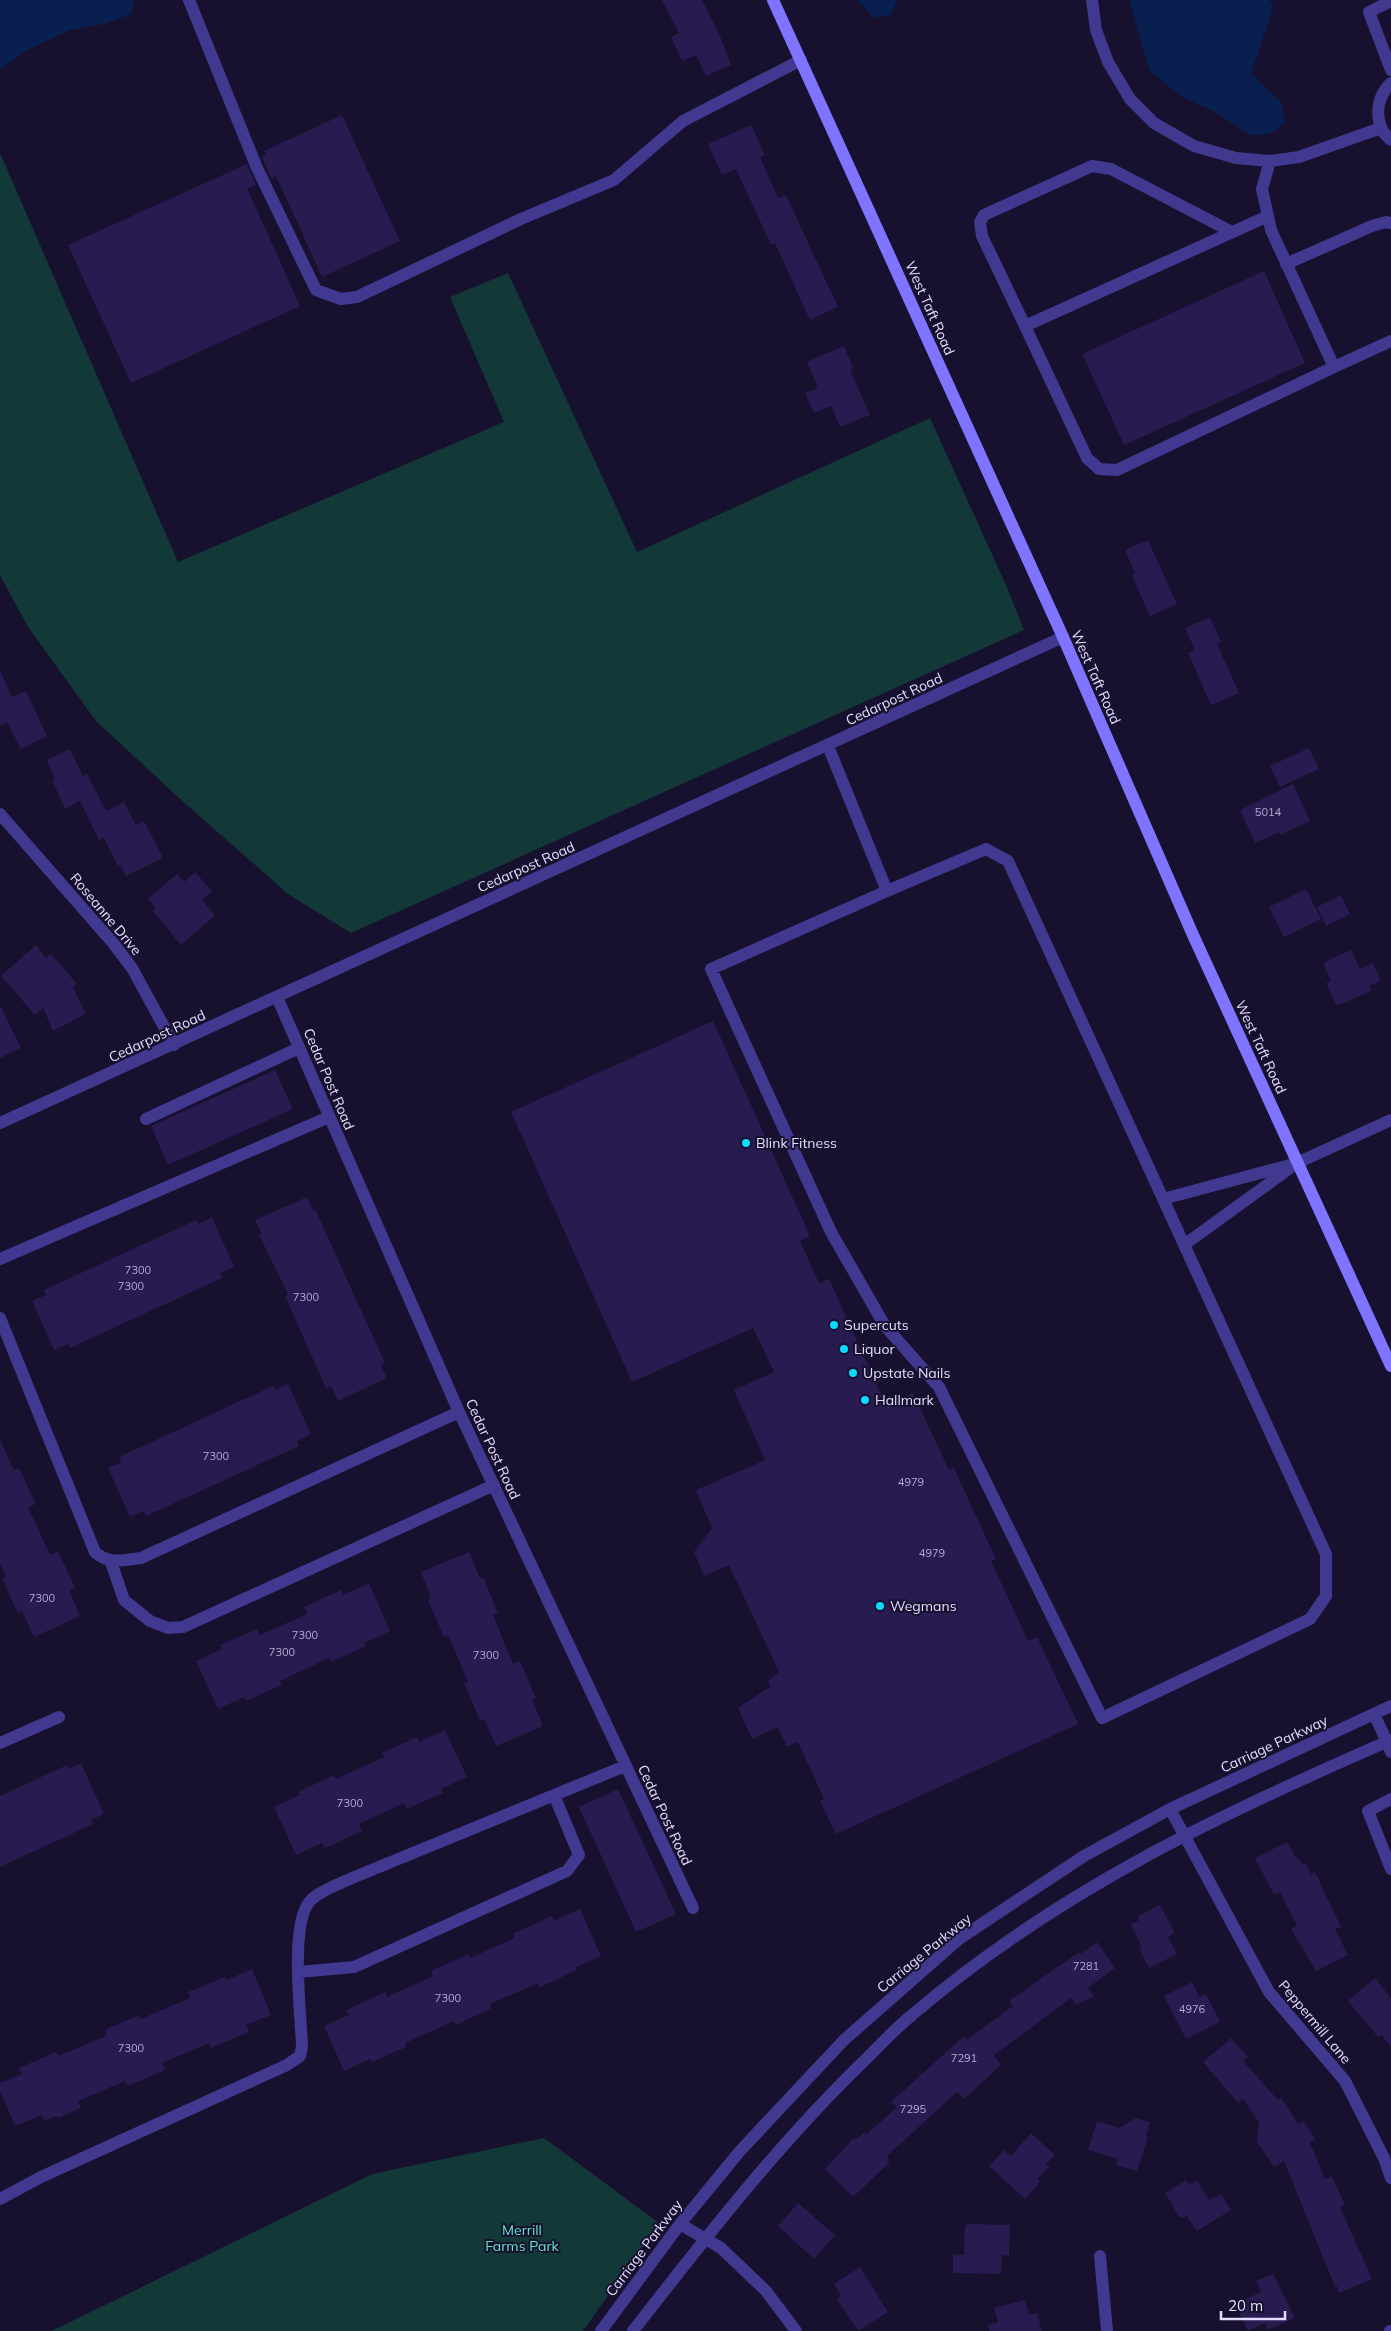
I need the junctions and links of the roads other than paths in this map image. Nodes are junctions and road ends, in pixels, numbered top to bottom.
1 (189, 0) edge
2 (773, 0) edge
3 (1092, 0) edge
4 (1391, 1) edge
5 (801, 60) junction
6 (1391, 70) edge
7 (1391, 84) edge
8 (1381, 128) junction
9 (1391, 140) edge
10 (1270, 161) junction
11 (1268, 216) junction
12 (1391, 223) edge
13 (1232, 232) junction
14 (1286, 264) junction
15 (1025, 326) junction
16 (1391, 341) edge
17 (1334, 367) junction
18 (1063, 637) junction
19 (828, 746) junction
20 (0, 814) edge
21 (886, 891) junction
22 (277, 997) junction
23 (174, 1045) junction
24 (299, 1048) junction
25 (329, 1117) junction
26 (146, 1119) dead end
27 (1391, 1120) edge
28 (0, 1124) edge
29 (1297, 1163) junction
30 (1162, 1199) junction
31 (1184, 1245) junction
32 (0, 1259) edge
33 (0, 1318) edge
34 (1391, 1366) edge
35 (459, 1412) junction
36 (494, 1485) junction
37 (111, 1562) junction
38 (1391, 1706) edge
39 (1374, 1714) junction
40 (59, 1717) dead end
41 (0, 1743) edge
42 (1390, 1745) edge
43 (625, 1766) junction
44 (554, 1795) junction
45 (1391, 1799) edge
46 (1170, 1808) junction
47 (1184, 1835) junction
48 (1391, 1869) edge
49 (693, 1908) dead end
50 (299, 1972) junction
51 (1391, 2178) edge
52 (0, 2199) edge
53 (680, 2224) junction
54 (705, 2238) junction
55 (1100, 2256) dead end
56 (601, 2331) edge
57 (633, 2331) edge
58 (796, 2331) edge
59 (1107, 2331) edge

1 - 5 street
2 - 5 main road, West Taft Road
3 - 10 street
4 - 6 street
5 - 18 main road, West Taft Road
7 - 8 street
8 - 9 street
8 - 10 street
10 - 11 street
11 - 13 street
11 - 14 street
12 - 14 street
13 - 15 street
13 - 15 street
14 - 17 street
15 - 17 street
16 - 17 street
18 - 19 street, Cedarpost Road
18 - 29 main road, West Taft Road
19 - 21 street
19 - 22 street, Cedarpost Road
20 - 23 street, Roseanne Drive
21 - 30 street
21 - 31 street
22 - 23 street, Cedarpost Road
22 - 24 street, Cedar Post Road
23 - 28 street, Cedarpost Road
24 - 25 street, Cedar Post Road
24 - 26 street
25 - 32 street
25 - 35 street, Cedar Post Road
27 - 29 street
29 - 30 street
29 - 31 street
29 - 34 main road, West Taft Road
30 - 31 street
33 - 37 street
35 - 36 street, Cedar Post Road
35 - 37 street
36 - 37 street
36 - 43 street, Cedar Post Road
38 - 39 street, Carriage Parkway
39 - 42 street
39 - 46 street, Carriage Parkway
40 - 41 street
42 - 47 street
43 - 44 street
43 - 49 street, Cedar Post Road
44 - 50 street
44 - 50 street
45 - 48 street
46 - 47 street, Peppermill Lane
46 - 53 street, Carriage Parkway
47 - 51 street, Peppermill Lane
47 - 54 street
50 - 52 street
53 - 54 street
53 - 56 street, Carriage Parkway
54 - 57 street
54 - 58 street
55 - 59 street

